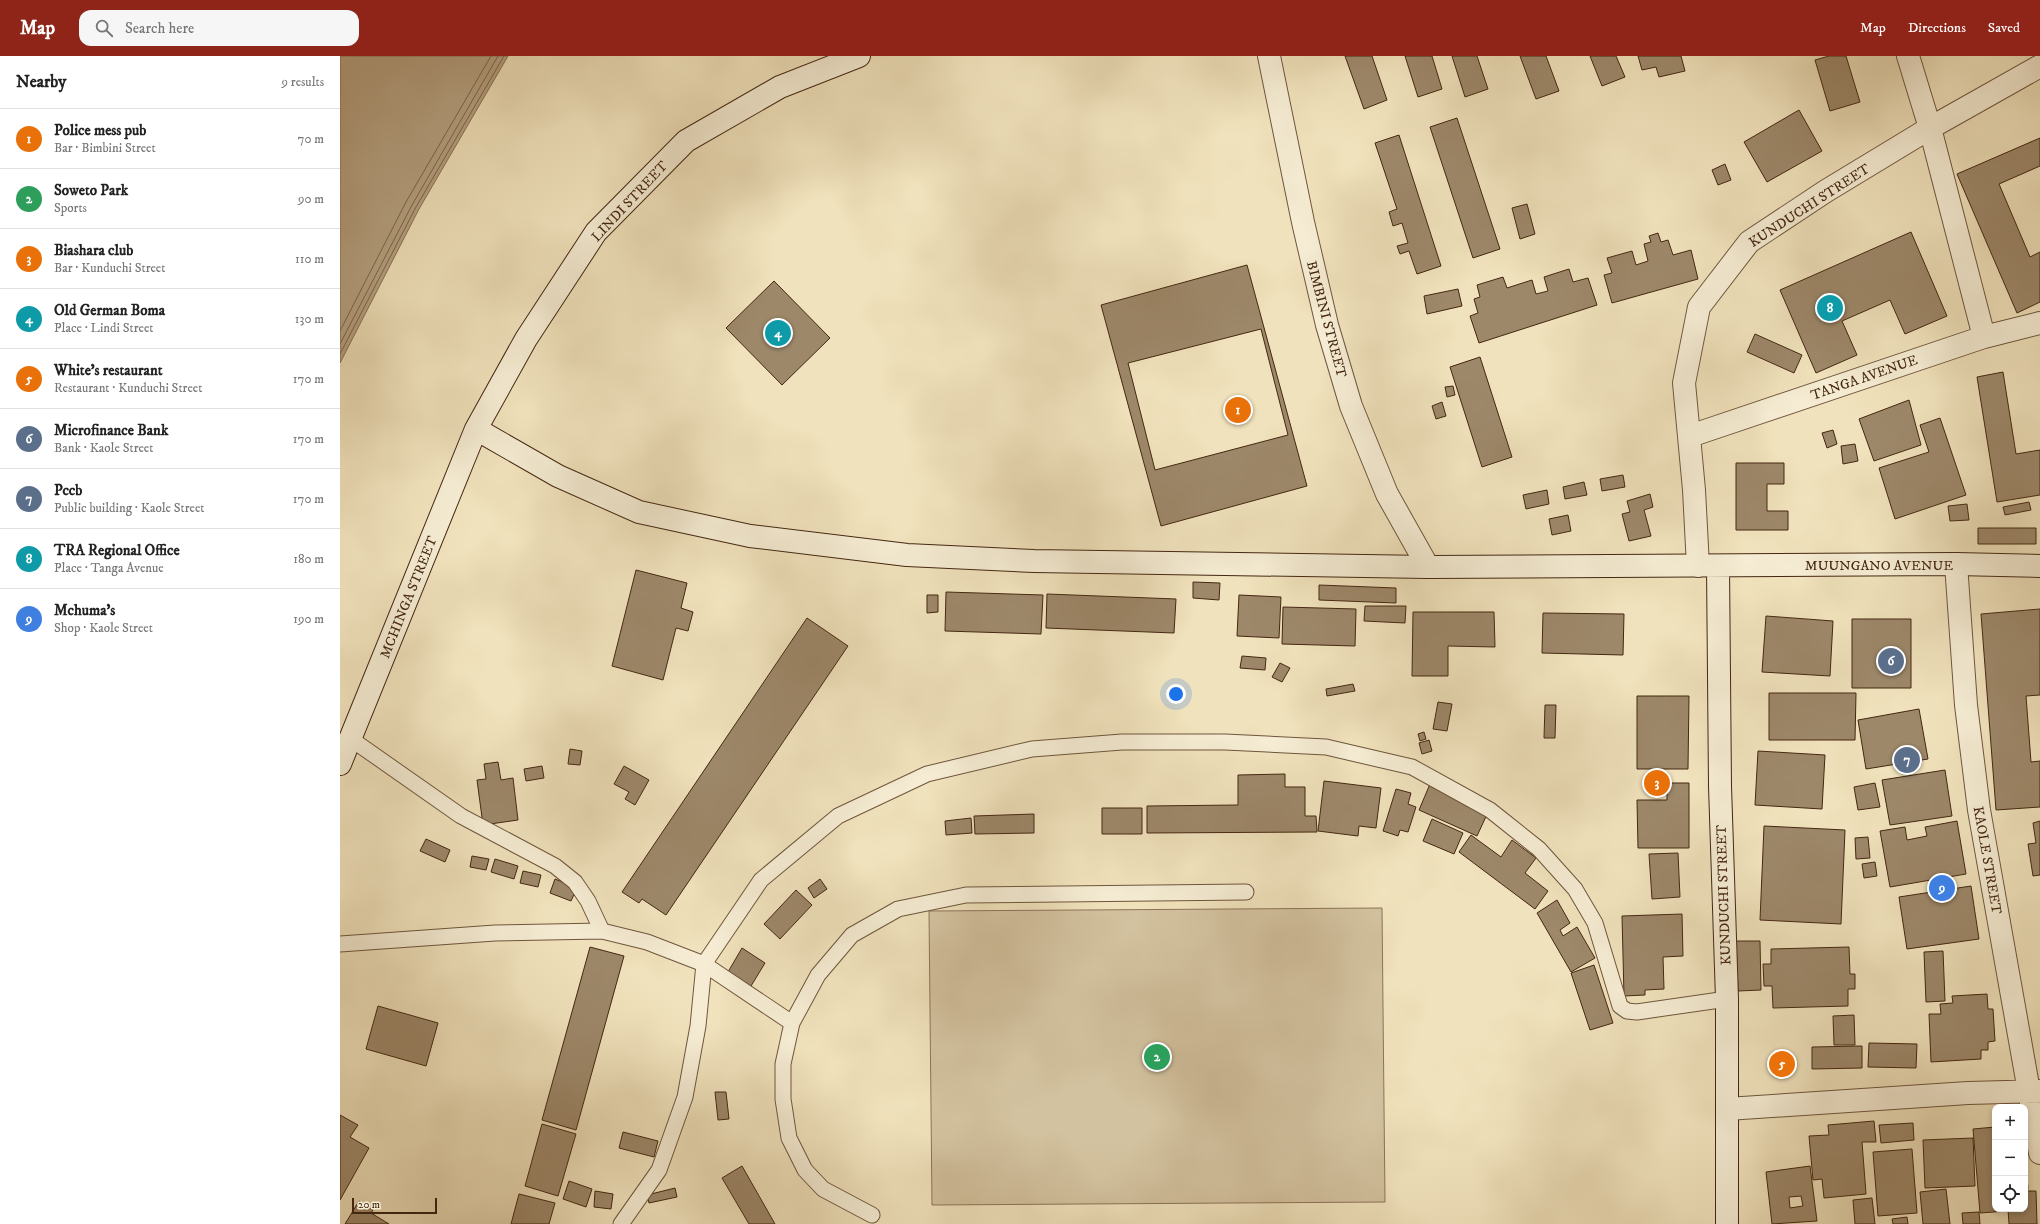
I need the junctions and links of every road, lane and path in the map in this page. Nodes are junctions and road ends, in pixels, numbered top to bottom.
1 (859, 56) edge
2 (1269, 56) edge
3 (1908, 56) edge
4 (2040, 66) edge
5 (1930, 128) junction
6 (2040, 323) edge
7 (1984, 337) junction
8 (476, 429) junction
9 (1690, 436) junction
10 (1956, 564) junction
11 (1708, 566) junction
12 (2040, 566) edge
13 (1428, 567) junction
14 (351, 739) junction
15 (340, 764) edge
16 (1246, 892) dead end
17 (602, 931) junction
18 (340, 944) edge
19 (704, 964) junction
20 (1727, 999) junction
21 (792, 1023) junction
22 (2035, 1091) edge
23 (1727, 1109) junction
24 (2040, 1153) edge
25 (872, 1215) dead end
26 (622, 1224) edge
27 (1728, 1224) edge

1 - 8 main road, LINDI STREET
2 - 13 main road, BIMBINI STREET
3 - 5 main road
4 - 5 main road, KUNDUCHI STREET
5 - 7 main road
5 - 9 main road, KUNDUCHI STREET
6 - 7 main road, TANGA AVENUE
7 - 9 main road, TANGA AVENUE
8 - 13 main road, MUUNGANO AVENUE
8 - 14 main road, MCHINGA STREET
9 - 11 main road, KUNDUCHI STREET
10 - 11 main road, MUUNGANO AVENUE
10 - 12 main road, MUUNGANO AVENUE
10 - 22 main road, KAOLE STREET
11 - 13 main road, MUUNGANO AVENUE
11 - 20 main road, KUNDUCHI STREET
14 - 15 main road, MCHINGA STREET
14 - 17 lane
16 - 21 lane
17 - 18 lane
17 - 19 lane
19 - 20 lane
19 - 21 lane
19 - 26 lane
20 - 23 main road, KUNDUCHI STREET
21 - 25 lane
22 - 23 main road
22 - 24 main road, KAOLE STREET
23 - 27 main road, KUNDUCHI STREET

